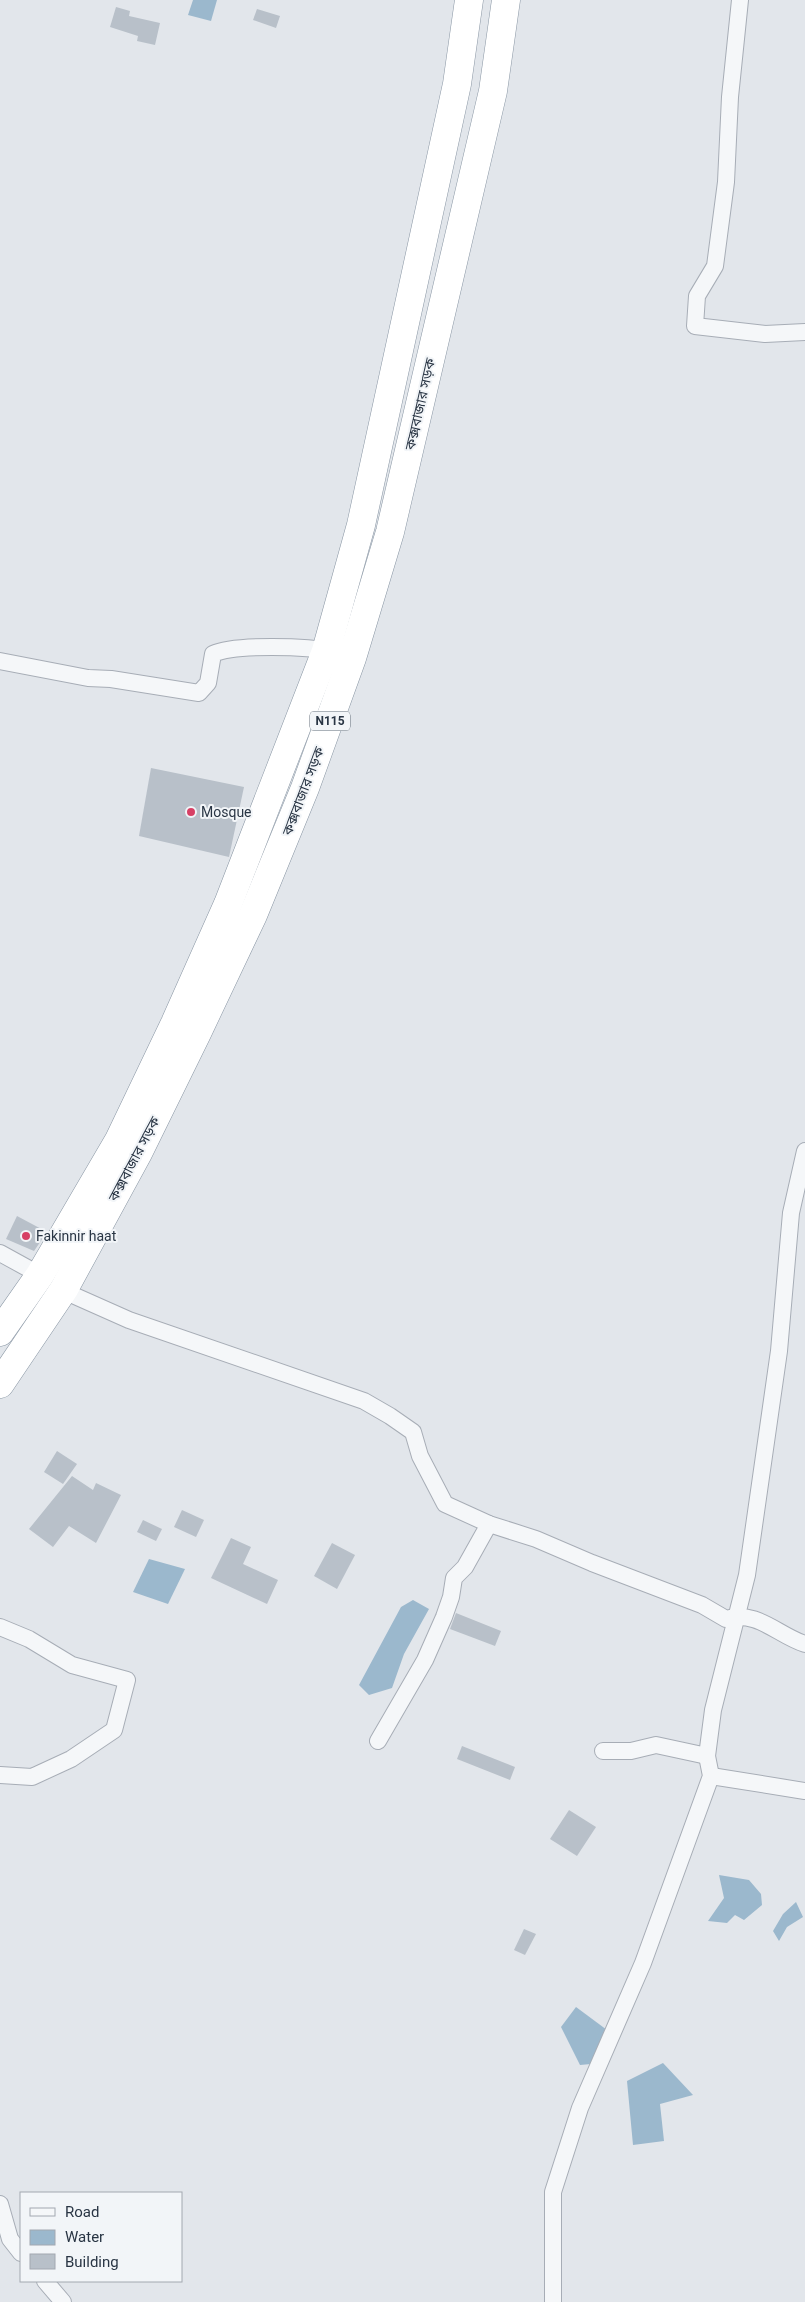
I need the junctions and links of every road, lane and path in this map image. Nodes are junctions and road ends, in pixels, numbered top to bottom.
1 (469, 0) edge
2 (506, 0) edge
3 (740, 0) edge
4 (805, 332) edge
5 (326, 650) junction
6 (352, 658) junction
7 (0, 660) edge
8 (805, 1151) edge
9 (0, 1252) edge
10 (40, 1275) junction
11 (64, 1289) junction
12 (0, 1332) edge
13 (0, 1384) edge
14 (490, 1524) junction
15 (739, 1615) junction
16 (0, 1626) edge
17 (805, 1644) edge
18 (378, 1741) dead end
19 (603, 1751) dead end
20 (707, 1756) junction
21 (0, 1775) edge
22 (711, 1776) junction
23 (805, 1791) edge
24 (0, 2204) edge
25 (20, 2252) edge
26 (46, 2282) edge
27 (63, 2302) edge
28 (553, 2302) edge

1 - 5 highway, কক্সবাজার সড়ক / N115
2 - 6 highway, কক্সবাজার সড়ক / N115
3 - 4 street
5 - 6 street
5 - 7 street
5 - 10 highway, কক্সবাজার সড়ক / N115
6 - 11 highway, কক্সবাজার সড়ক / N115
8 - 15 street
9 - 10 street
10 - 12 highway, কক্সবাজার সড়ক / N115
11 - 13 highway, কক্সবাজার সড়ক / N115
11 - 14 street
14 - 15 street
14 - 18 street
15 - 17 street
15 - 20 street
16 - 21 street
19 - 20 street
20 - 22 street
22 - 23 street
22 - 28 street
24 - 25 street
26 - 27 street

